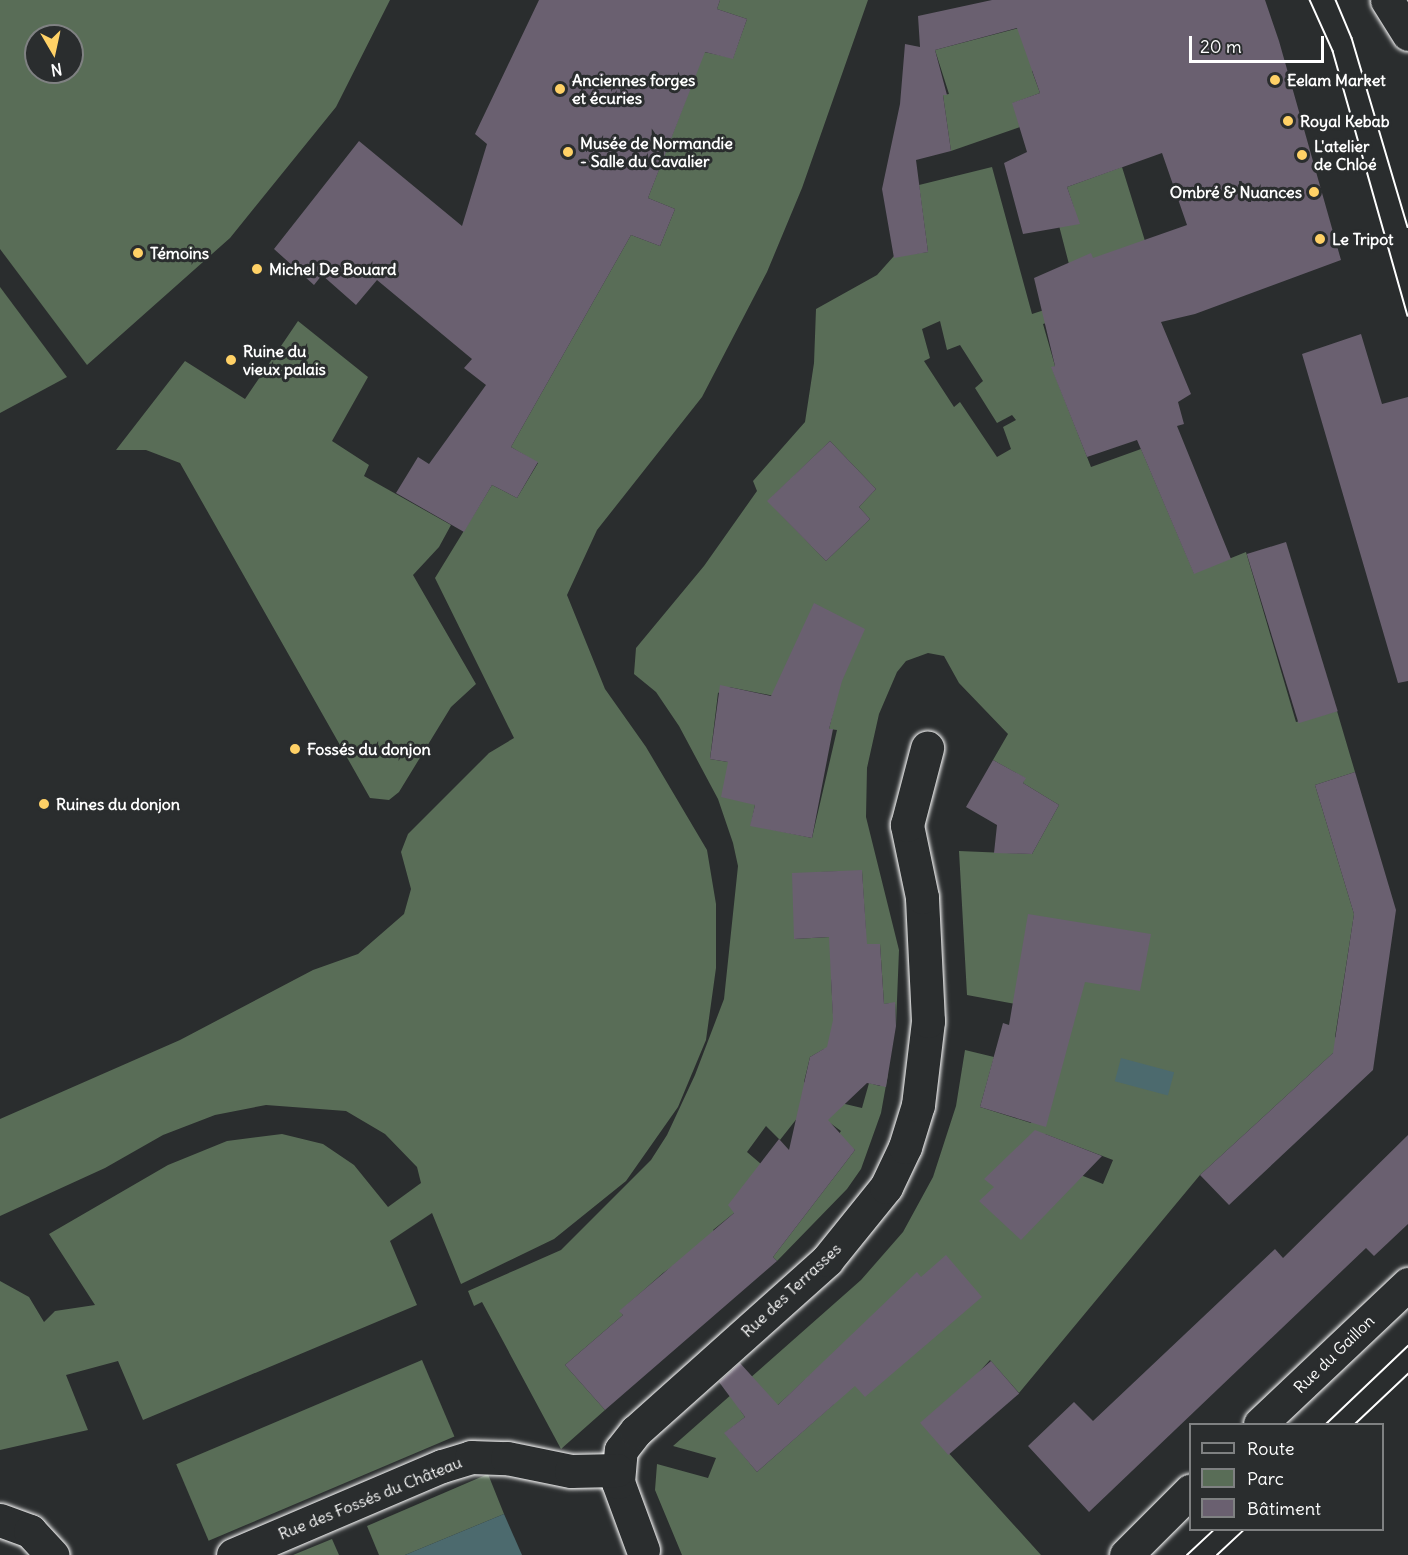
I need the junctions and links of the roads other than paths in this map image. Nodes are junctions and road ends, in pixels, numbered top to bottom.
1 (1387, 0) edge
2 (1408, 34) edge
3 (927, 748) dead end
4 (1408, 1284) edge
5 (1262, 1423) edge
6 (617, 1470) junction
7 (1189, 1493) edge
8 (0, 1520) edge
9 (643, 1550) dead end
10 (52, 1555) edge
11 (232, 1555) edge
12 (1125, 1555) edge

1 - 2 street
3 - 6 street, Rue des Terrasses
4 - 5 street, Rue du Gaillon
6 - 9 street
6 - 11 street, Rue des Fossés du Château
7 - 12 street
8 - 10 street

